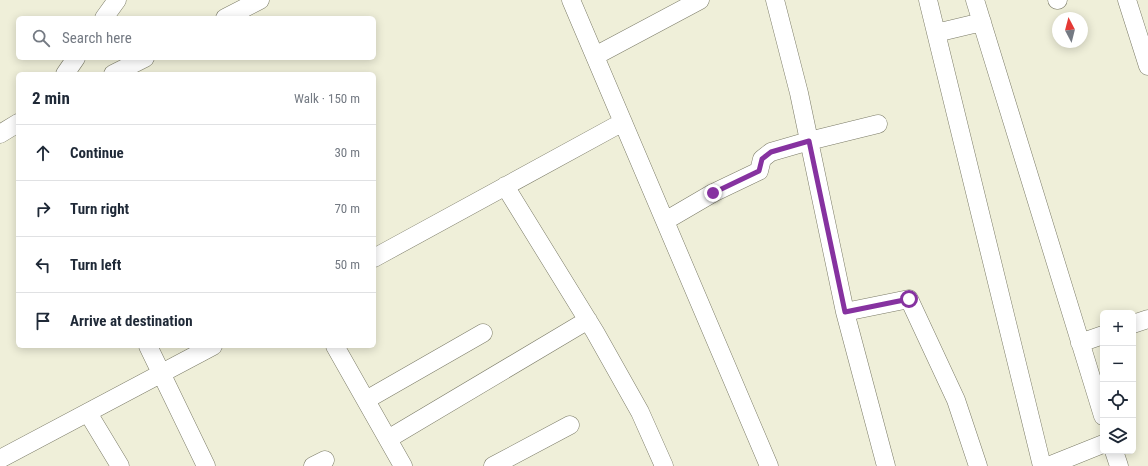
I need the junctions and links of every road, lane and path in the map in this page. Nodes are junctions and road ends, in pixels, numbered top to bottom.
1 (117, 0) edge
2 (260, 0) edge
3 (571, 0) edge
4 (700, 0) edge
5 (775, 0) edge
6 (928, 0) edge
7 (975, 0) edge
8 (1127, 0) edge
9 (105, 16) edge
10 (229, 16) edge
11 (982, 22) junction
12 (936, 33) junction
13 (595, 56) junction
14 (75, 60) edge
15 (141, 60) edge
16 (1148, 66) edge
17 (66, 72) edge
18 (117, 72) edge
19 (623, 122) junction
20 (16, 124) edge
21 (878, 124) dead end
22 (0, 134) edge
23 (809, 141) junction
24 (505, 186) junction
25 (665, 221) junction
26 (376, 257) edge
27 (845, 312) junction
28 (1148, 319) edge
29 (588, 320) junction
30 (1136, 323) edge
31 (483, 333) dead end
32 (1100, 336) edge
33 (1080, 343) junction
34 (149, 348) edge
35 (209, 348) edge
36 (337, 348) edge
37 (161, 374) junction
38 (366, 400) junction
39 (1100, 406) edge
40 (88, 413) junction
41 (570, 425) dead end
42 (388, 439) junction
43 (1100, 445) edge
44 (1115, 454) edge
45 (0, 459) edge
46 (883, 465) edge
47 (120, 466) edge
48 (206, 466) edge
49 (403, 466) edge
50 (493, 466) edge
51 (664, 466) edge
52 (769, 466) edge
53 (978, 466) edge
54 (1042, 466) edge
55 (1048, 466) edge
56 (1119, 466) edge

1 - 9 street
2 - 10 street
3 - 13 street
4 - 13 street
5 - 23 street
6 - 12 street
7 - 11 street
8 - 16 street
11 - 12 street
11 - 33 street
12 - 54 street
13 - 19 street
14 - 17 street
15 - 18 street
19 - 24 street
19 - 25 street
20 - 22 street
21 - 23 street
23 - 25 street
23 - 27 street
24 - 26 street
24 - 29 street
25 - 52 street
27 - 46 street
27 - 53 street
28 - 30 street
29 - 42 street
29 - 51 street
31 - 38 street
32 - 33 street
33 - 39 street
34 - 37 street
35 - 37 street
36 - 38 street
37 - 40 street
37 - 48 street
38 - 42 street
40 - 45 street
40 - 47 street
41 - 50 street
42 - 49 street
43 - 55 street
44 - 56 street

